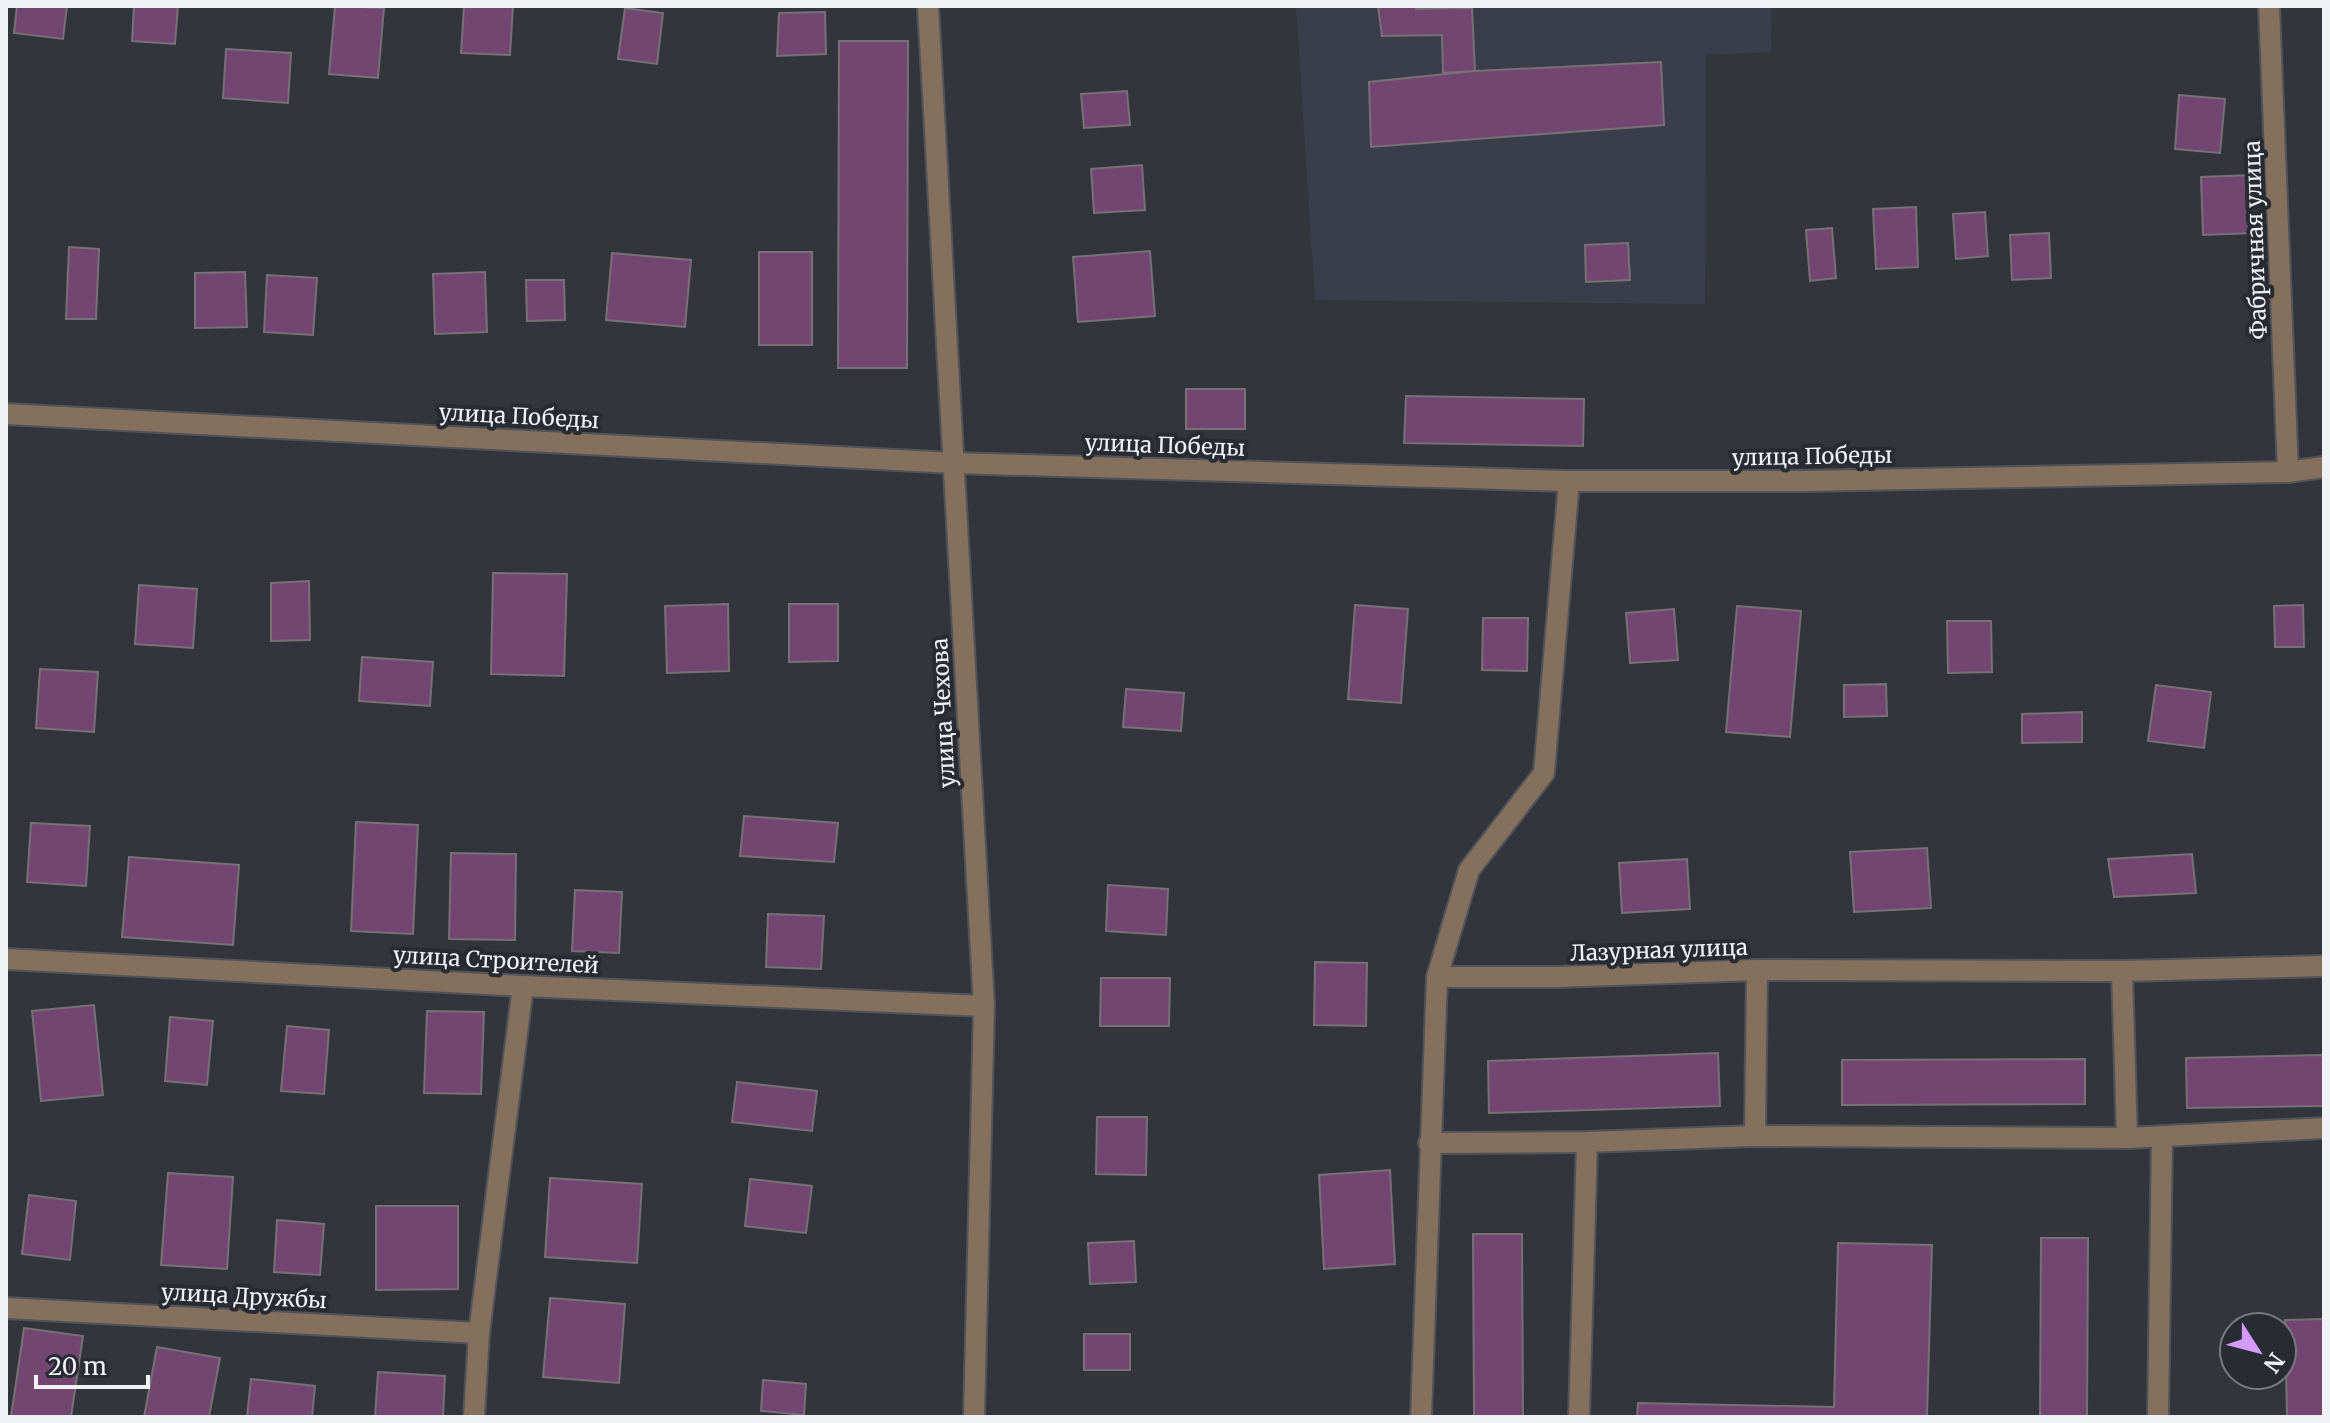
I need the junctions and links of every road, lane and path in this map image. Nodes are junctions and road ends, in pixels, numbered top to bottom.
1 (928, 6) edge
2 (2269, 6) edge
3 (6, 414) edge
4 (954, 463) junction
5 (2324, 467) edge
6 (2288, 472) junction
7 (1569, 481) junction
8 (6, 959) edge
9 (2324, 966) edge
10 (1757, 970) junction
11 (2122, 971) junction
12 (1437, 977) junction
13 (523, 986) junction
14 (984, 1006) junction
15 (2324, 1128) edge
16 (1755, 1136) junction
17 (2162, 1136) junction
18 (2127, 1138) junction
19 (1587, 1142) junction
20 (1429, 1143) junction
21 (6, 1308) edge
22 (479, 1333) junction
23 (474, 1417) edge
24 (974, 1417) edge
25 (1421, 1417) edge
26 (1579, 1417) edge
27 (2158, 1417) edge

1 - 4 street, улица Чехова
2 - 6 street, Фабричная улица
3 - 4 street, улица Победы
4 - 7 street, улица Победы
4 - 14 street, улица Чехова
5 - 6 street, улица Победы
6 - 7 street, улица Победы
7 - 12 street
8 - 13 street, улица Строителей
9 - 11 street, Лазурная улица
10 - 11 street, Лазурная улица
10 - 12 street, Лазурная улица
10 - 16 street
11 - 18 street
12 - 20 street
13 - 14 street, улица Строителей
13 - 22 street
14 - 24 street, улица Чехова
15 - 17 street
16 - 18 street
16 - 19 street
17 - 18 street
17 - 27 street
19 - 20 street
19 - 26 street
20 - 25 street
21 - 22 street, улица Дружбы
22 - 23 street

